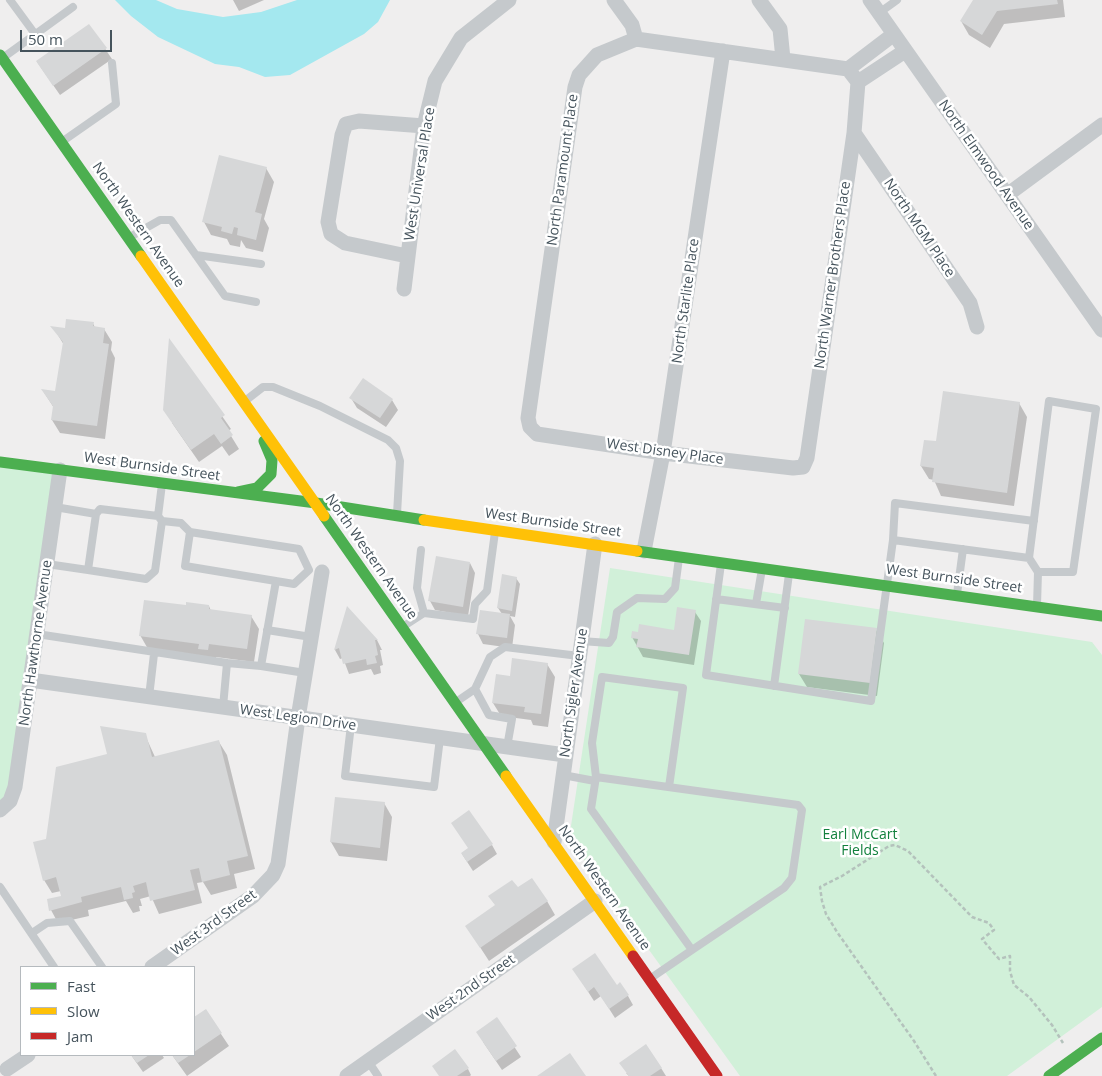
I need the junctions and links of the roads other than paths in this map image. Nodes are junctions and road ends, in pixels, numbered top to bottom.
1 (10, 0) edge
2 (509, 0) edge
3 (614, 0) edge
4 (759, 0) edge
5 (870, 0) edge
6 (897, 0) edge
7 (74, 8) dead end
8 (879, 13) junction
9 (35, 34) junction
10 (894, 34) junction
11 (636, 39) junction
12 (723, 51) junction
13 (906, 51) junction
14 (1, 56) edge
15 (783, 59) junction
16 (112, 63) dead end
17 (848, 69) junction
18 (858, 82) junction
19 (1102, 125) edge
20 (424, 126) junction
21 (854, 133) junction
22 (62, 142) junction
23 (1006, 195) junction
24 (128, 238) junction
25 (196, 255) junction
26 (407, 256) junction
27 (261, 264) dead end
28 (404, 288) dead end
29 (256, 302) dead end
30 (977, 327) dead end
31 (1102, 330) edge
32 (244, 402) junction
33 (254, 415) junction
34 (530, 427) joint
35 (663, 452) junction
36 (0, 462) edge
37 (803, 467) joint
38 (60, 470) junction
39 (162, 484) junction
40 (231, 493) junction
41 (316, 503) junction
42 (55, 507) junction
43 (96, 514) junction
44 (397, 516) junction
45 (160, 518) junction
46 (1034, 521) junction
47 (495, 530) junction
48 (190, 532) junction
49 (893, 540) junction
50 (595, 544) junction
51 (963, 549) junction
52 (421, 550) dead end
53 (644, 551) junction
54 (679, 556) junction
55 (1029, 558) junction
56 (721, 561) junction
57 (47, 564) junction
58 (763, 567) junction
59 (88, 570) junction
60 (315, 571) junction
61 (790, 571) junction
62 (1038, 572) junction
63 (276, 581) junction
64 (887, 584) junction
65 (958, 594) junction
66 (716, 599) junction
67 (756, 604) junction
68 (1036, 606) junction
69 (785, 608) junction
70 (424, 612) junction
71 (1102, 616) edge
72 (403, 628) junction
73 (267, 630) junction
74 (37, 634) junction
75 (311, 637) junction
76 (581, 641) junction
77 (154, 654) junction
78 (579, 656) junction
79 (227, 663) junction
80 (261, 666) junction
81 (305, 673) junction
82 (30, 680) junction
83 (774, 686) junction
84 (475, 689) junction
85 (149, 697) junction
86 (455, 702) junction
87 (223, 707) junction
88 (298, 718) junction
89 (351, 726) junction
90 (440, 738) junction
91 (484, 744) junction
92 (508, 747) junction
93 (565, 755) junction
94 (562, 776) junction
95 (595, 779) junction
96 (669, 787) junction
97 (0, 810) edge
98 (554, 842) junction
99 (0, 887) edge
100 (595, 901) junction
101 (32, 933) junction
102 (692, 950) junction
103 (53, 966) edge
104 (101, 966) edge
105 (153, 966) edge
106 (649, 979) junction
107 (1102, 1038) edge
108 (26, 1056) edge
109 (368, 1061) junction
110 (6, 1068) edge
111 (709, 1073) edge
112 (347, 1076) edge
113 (378, 1076) edge
114 (1049, 1076) edge

1 - 9 lane
2 - 20 street, West Universal Place
3 - 11 street
4 - 15 street
5 - 8 street, North Elmwood Avenue
6 - 8 lane
7 - 9 lane
8 - 10 street, North Elmwood Avenue
9 - 14 lane
10 - 13 street, North Elmwood Avenue
10 - 17 street
11 - 12 street
11 - 34 street, North Paramount Place
12 - 15 street
12 - 35 street, North Starlite Place
13 - 18 street
13 - 23 street, North Elmwood Avenue
14 - 22 street, North Western Avenue
15 - 17 street
16 - 22 lane
17 - 18 street
18 - 21 street, North Warner Brothers Place
19 - 23 street
20 - 26 street, West Universal Place
20 - 26 street
21 - 30 street, North MGM Place
21 - 37 street, North Warner Brothers Place
22 - 24 street, North Western Avenue
23 - 31 street, North Elmwood Avenue
24 - 25 lane
24 - 32 street, North Western Avenue
25 - 27 lane
25 - 29 lane
26 - 28 street, West Universal Place
32 - 33 street, North Western Avenue
32 - 44 lane
33 - 40 street
33 - 41 street, North Western Avenue
34 - 35 street, West Disney Place
35 - 37 street, West Disney Place
35 - 53 street, North Starlite Place
36 - 38 street, West Burnside Street
38 - 39 street, West Burnside Street
38 - 42 street, North Hawthorne Avenue
39 - 40 street, West Burnside Street
39 - 45 lane
40 - 41 street, West Burnside Street
41 - 44 street, West Burnside Street
41 - 72 street, North Western Avenue
42 - 43 lane
42 - 57 street, North Hawthorne Avenue
43 - 45 lane
43 - 59 lane
44 - 47 street, West Burnside Street
45 - 48 lane
45 - 59 lane
46 - 49 lane
46 - 55 lane
46 - 62 lane
47 - 50 street, West Burnside Street
47 - 70 lane
48 - 60 lane
48 - 63 lane
49 - 51 lane
49 - 64 lane
50 - 53 street, West Burnside Street
50 - 76 street, North Sigler Avenue
51 - 55 lane
51 - 65 lane
52 - 70 lane
53 - 54 street, West Burnside Street
54 - 56 street, West Burnside Street
54 - 76 lane
55 - 62 lane
56 - 58 street, West Burnside Street
56 - 66 lane
57 - 59 lane
57 - 74 street, North Hawthorne Avenue
58 - 61 street, West Burnside Street
58 - 67 lane
60 - 63 lane
60 - 75 street
61 - 64 street, West Burnside Street
61 - 69 lane
62 - 68 lane
63 - 73 lane
64 - 65 street, West Burnside Street
64 - 83 lane
65 - 68 street, West Burnside Street
66 - 67 lane
66 - 83 lane
67 - 69 lane
68 - 71 street, West Burnside Street
69 - 83 lane
70 - 72 lane
72 - 86 street, North Western Avenue
73 - 75 lane
73 - 80 lane
74 - 77 lane
74 - 82 street, North Hawthorne Avenue
75 - 81 street
76 - 78 street, North Sigler Avenue
77 - 79 lane
77 - 85 lane
78 - 84 lane
78 - 93 street, North Sigler Avenue
79 - 80 lane
79 - 87 lane
80 - 81 lane
81 - 88 street
82 - 85 street, West Legion Drive
82 - 97 street, North Hawthorne Avenue
84 - 86 lane
84 - 92 lane
85 - 87 street, West Legion Drive
86 - 91 street, North Western Avenue
87 - 88 street, West Legion Drive
88 - 89 street, West Legion Drive
88 - 105 street, West 3rd Street
89 - 90 street, West Legion Drive
89 - 90 lane
90 - 91 street, West Legion Drive
91 - 92 street, West Legion Drive
91 - 98 street, North Western Avenue
92 - 93 street, West Legion Drive
93 - 94 street, North Sigler Avenue
94 - 95 lane
94 - 98 street, North Sigler Avenue
95 - 96 lane
95 - 96 lane
95 - 102 lane
96 - 102 lane
98 - 100 street, North Western Avenue
99 - 101 lane
100 - 106 street, North Western Avenue
100 - 109 street, West 2nd Street
101 - 103 lane
101 - 104 lane
102 - 106 lane
106 - 111 street, North Western Avenue
107 - 114 street
108 - 110 street
109 - 112 street, West 2nd Street
109 - 113 lane

